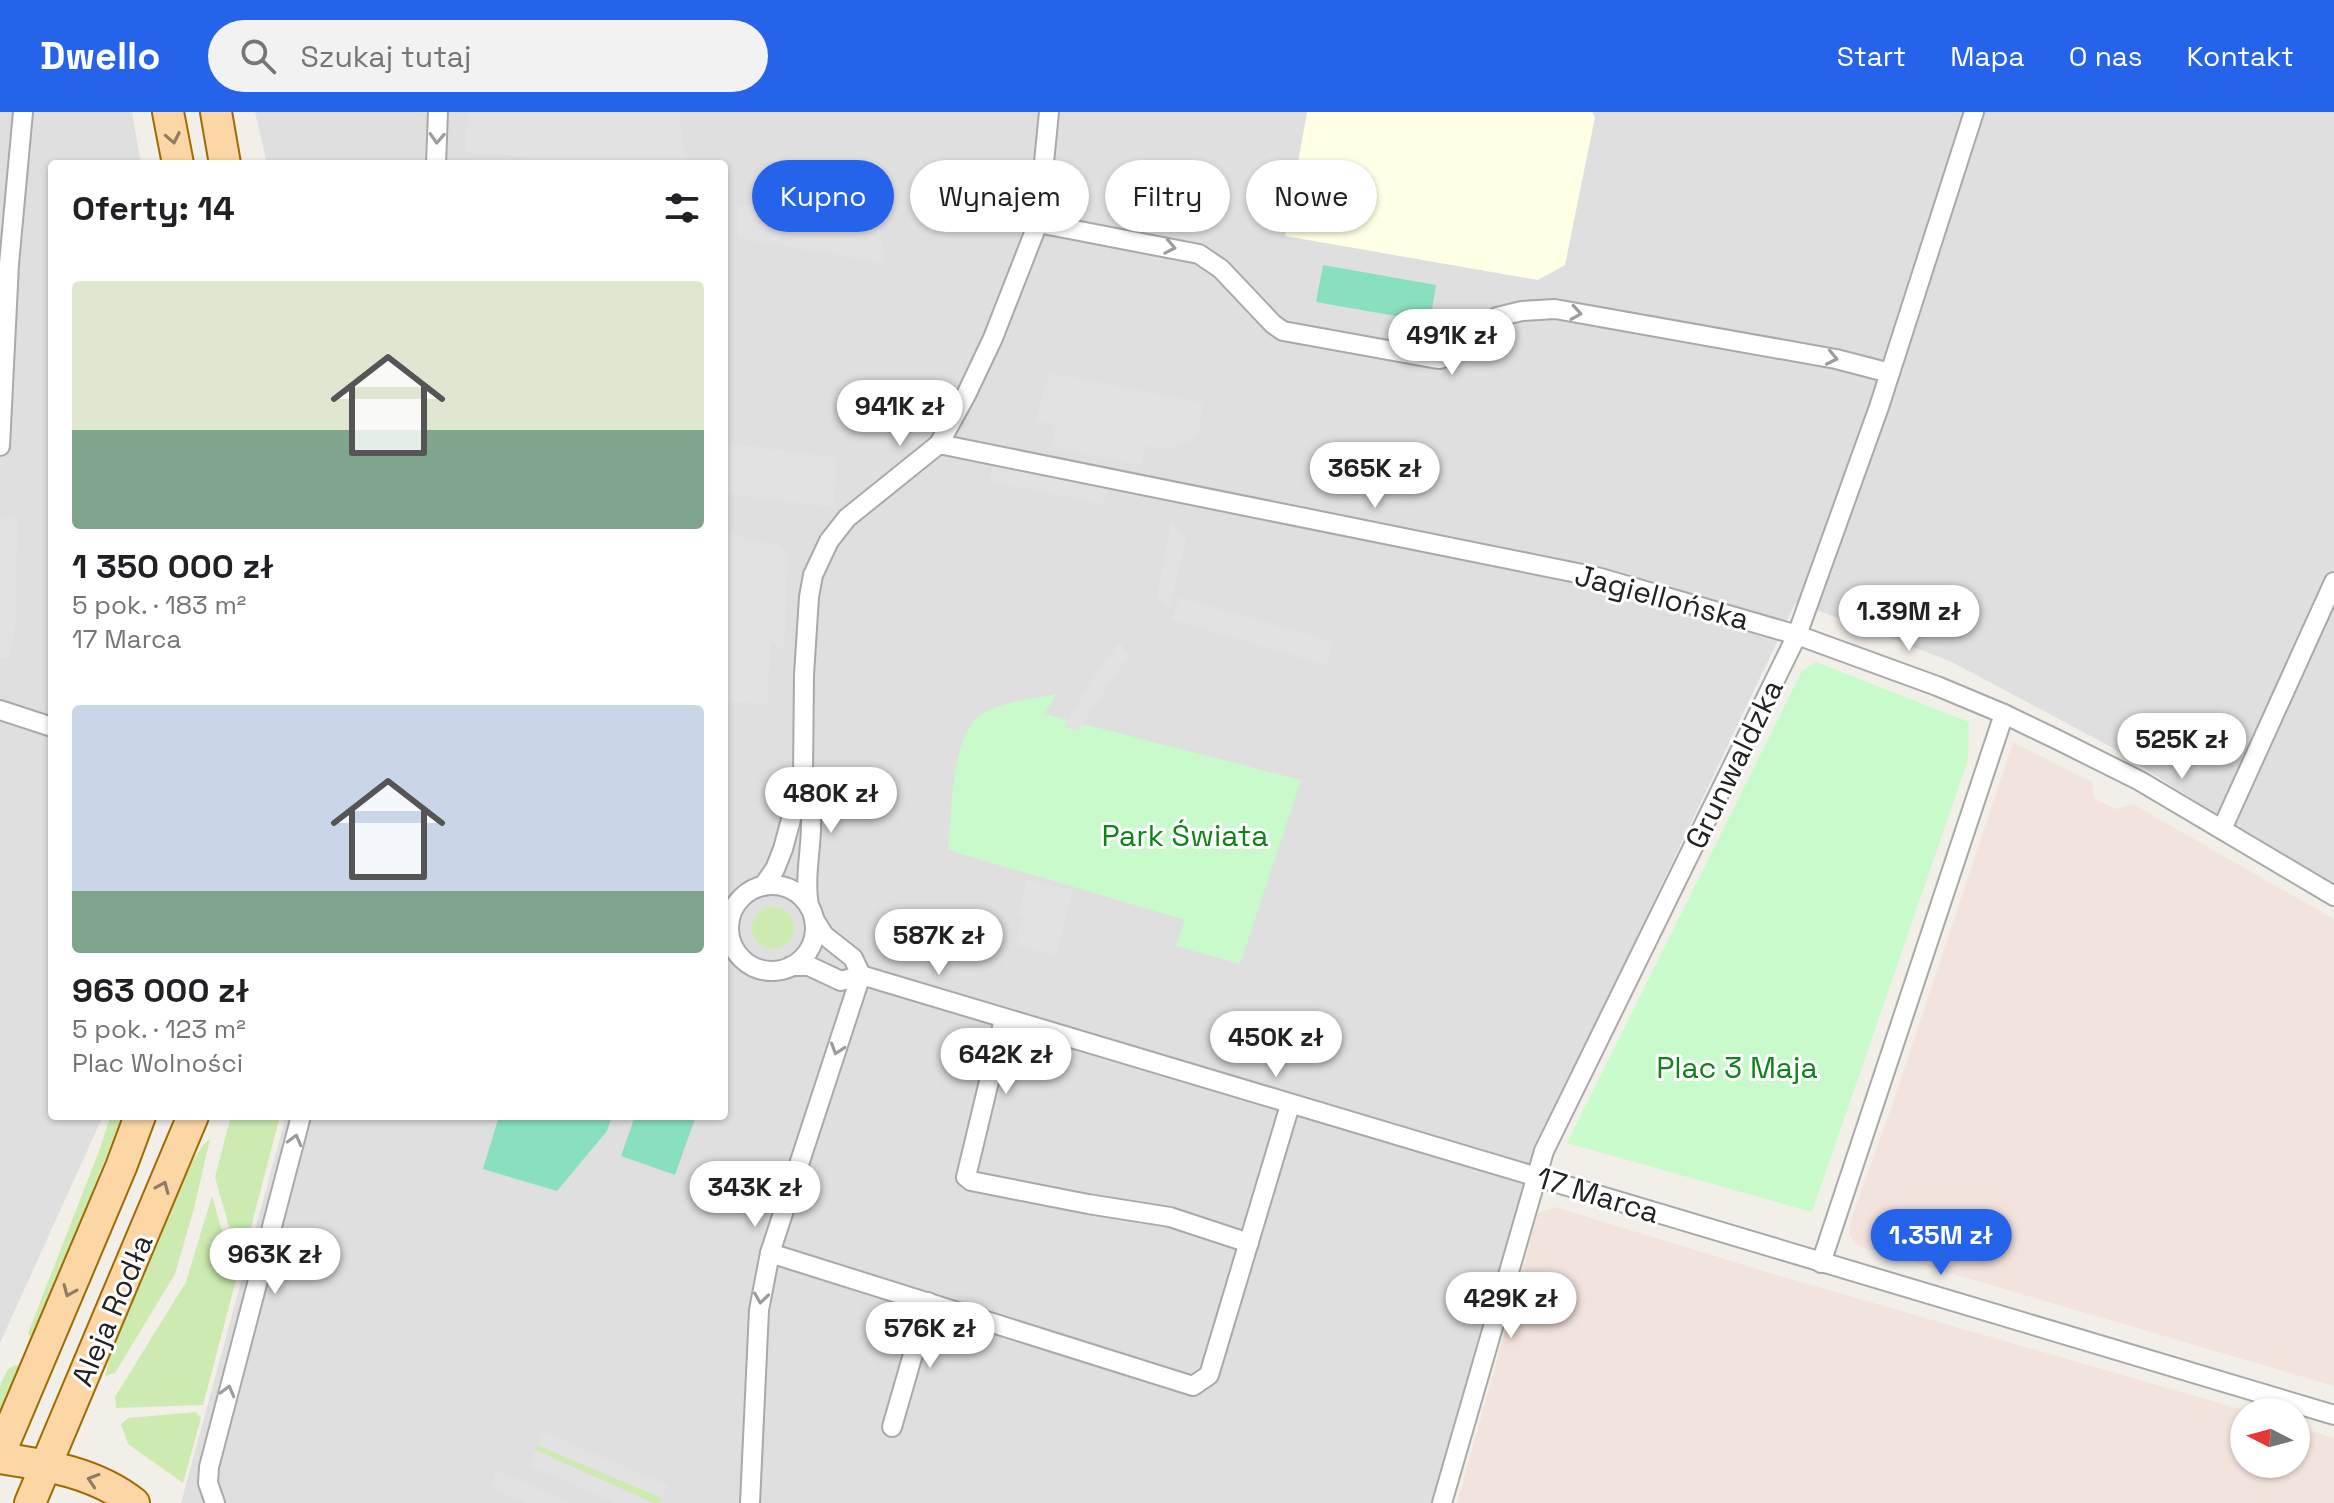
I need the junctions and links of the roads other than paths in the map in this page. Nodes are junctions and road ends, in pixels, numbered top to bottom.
1 (23, 112) edge
2 (168, 112) edge
3 (216, 112) edge
4 (438, 112) edge
5 (1049, 112) edge
6 (1974, 112) edge
7 (177, 160) edge
8 (224, 160) edge
9 (436, 160) edge
10 (1044, 160) edge
11 (1034, 232) edge
12 (1085, 232) edge
13 (1890, 373) junction
14 (939, 444) junction
15 (0, 446) edge
16 (2334, 582) edge
17 (1797, 635) junction
18 (0, 710) edge
19 (2004, 714) junction
20 (48, 726) edge
21 (803, 775) junction
22 (2222, 829) junction
23 (763, 886) junction
24 (2334, 896) edge
25 (730, 906) edge
26 (811, 912) junction
27 (728, 942) edge
28 (791, 966) junction
29 (861, 975) junction
30 (1004, 1019) junction
31 (1290, 1105) junction
32 (139, 1120) edge
33 (191, 1120) edge
34 (300, 1120) edge
35 (1537, 1175) junction
36 (1249, 1243) junction
37 (770, 1253) junction
38 (1821, 1263) junction
39 (928, 1302) junction
40 (2334, 1415) edge
41 (892, 1427) dead end
42 (0, 1457) edge
43 (47, 1465) junction
44 (37, 1500) edge
45 (134, 1503) edge
46 (215, 1503) edge
47 (750, 1503) edge
48 (1442, 1503) edge

1 - 15 street
2 -> 7 main road
3 - 8 main road
4 -> 9 street
5 - 10 street
6 - 13 street, Grunwaldzka
11 - 14 street
12 -> 13 street
13 - 17 street, Grunwaldzka
14 - 17 street, Jagiellońska
14 - 21 street
16 - 22 street
17 - 19 street, Jagiellońska
17 - 35 street, Grunwaldzka
18 - 20 street
19 - 22 street, Jagiellońska
19 - 38 street
21 - 23 street
21 - 26 street
22 - 24 street, Jagiellońska
23 - 25 street
23 - 26 street
25 - 27 street
26 - 28 street
26 - 29 street
27 - 28 street
28 - 29 street, 17 Marca
29 - 30 street, 17 Marca
29 -> 37 street
30 - 31 street, 17 Marca
30 - 36 street
31 - 35 street, 17 Marca
31 - 36 street
32 -> 42 main road, Aleja Rodła
43 -> 33 main road, Aleja Rodła
46 -> 34 street
35 - 38 street, 17 Marca
35 - 48 street, Grunwaldzka
36 - 39 street
37 - 39 street
37 -> 47 street
38 - 40 street, 17 Marca
39 - 41 street
42 - 43 main road
42 - 44 main road
43 - 44 main road, Aleja Rodła
45 -> 43 main road

